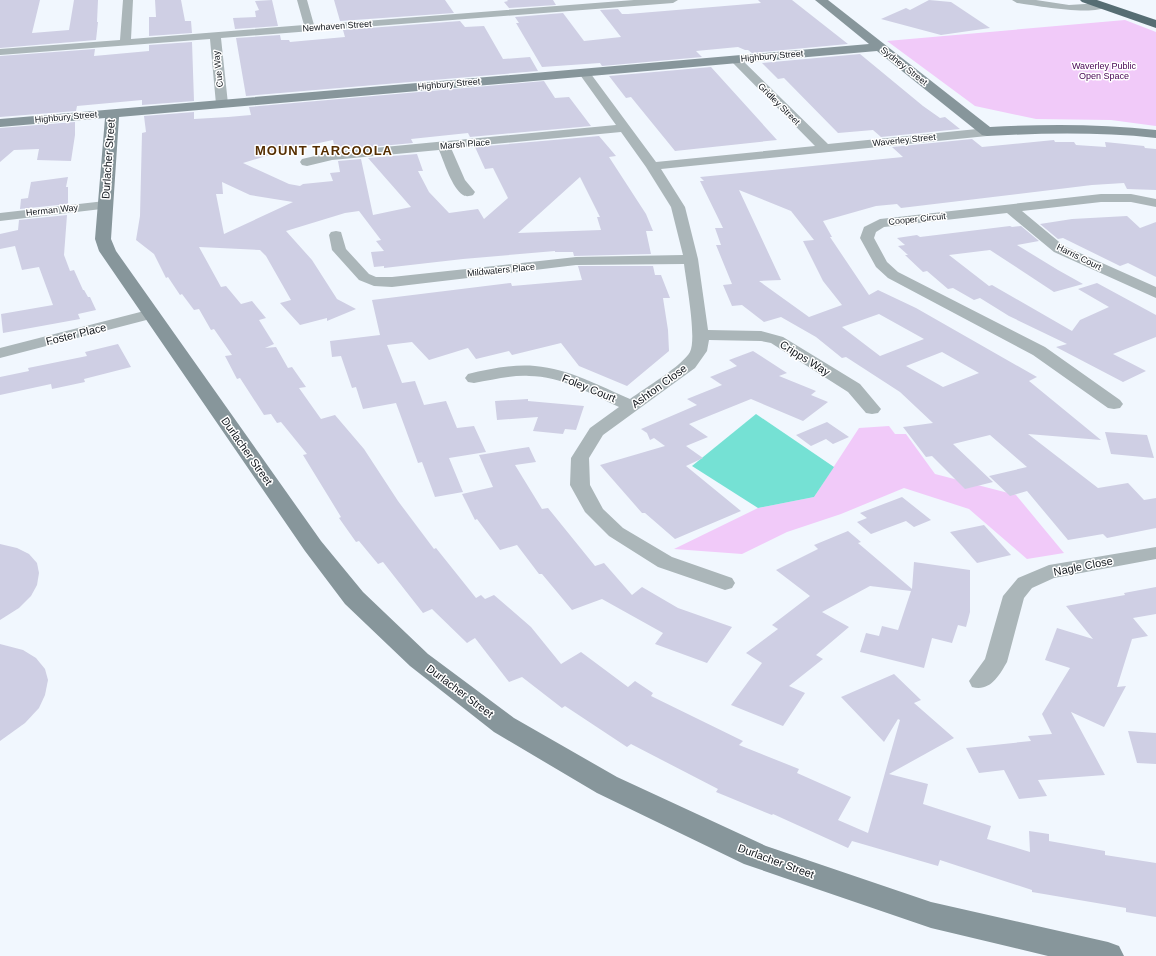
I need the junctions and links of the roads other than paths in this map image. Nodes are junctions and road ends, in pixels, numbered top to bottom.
1 (128, 0) edge
2 (302, 0) edge
3 (673, 0) edge
4 (821, 0) edge
5 (1017, 0) edge
6 (1086, 0) edge
7 (651, 1) edge
8 (1106, 3) edge
9 (479, 4) dead end
10 (485, 15) junction
11 (1155, 22) edge
12 (310, 28) junction
13 (215, 35) junction
14 (125, 42) junction
15 (880, 47) junction
16 (0, 52) edge
17 (735, 59) junction
18 (584, 72) junction
19 (222, 104) junction
20 (112, 113) junction
21 (0, 123) edge
22 (624, 128) junction
23 (988, 132) junction
24 (1156, 134) edge
25 (444, 146) junction
26 (824, 148) junction
27 (307, 162) dead end
28 (652, 166) junction
29 (468, 192) dead end
30 (1156, 203) edge
31 (105, 205) junction
32 (1010, 208) junction
33 (0, 217) edge
34 (336, 235) dead end
35 (691, 259) junction
36 (1156, 293) edge
37 (152, 314) junction
38 (701, 336) junction
39 (0, 353) edge
40 (474, 378) dead end
41 (1114, 404) dead end
42 (632, 406) junction
43 (872, 409) dead end
44 (1156, 553) edge
45 (725, 583) dead end
46 (980, 681) dead end
47 (1108, 956) edge

1 - 14 street
2 - 12 street
3 - 7 street, Newhaven Street
4 - 15 street, Sydney Street
5 - 8 street
6 - 8 highway
7 - 10 street, Newhaven Street
8 - 11 highway
9 - 10 street
10 - 12 street, Newhaven Street
12 - 13 street, Newhaven Street
13 - 14 street, Newhaven Street
13 - 19 street, Cue Way
14 - 16 street, Newhaven Street
15 - 17 street, Highbury Street
15 - 23 street, Sydney Street
17 - 18 street, Highbury Street
17 - 26 street, Gridley Street
18 - 19 street, Highbury Street
18 - 22 street, Ashton Close
19 - 20 street, Highbury Street
20 - 21 street, Highbury Street
20 - 31 street, Durlacher Street
22 - 25 street, Marsh Place
22 - 28 street, Ashton Close
23 - 24 street, Waverley Street
23 - 26 street, Waverley Street
25 - 27 street, Marsh Place
25 - 29 street
26 - 28 street, Waverley Street
28 - 35 street, Ashton Close
30 - 32 street, Cooper Circuit
31 - 33 street, Herman Way
31 - 37 street, Durlacher Street
32 - 36 street, Harris Court
32 - 41 street, Cooper Circuit
34 - 35 street, Mildwaters Place
35 - 38 street, Ashton Close
37 - 39 street, Foster Place
37 - 47 street, Durlacher Street
38 - 42 street, Ashton Close
38 - 43 street, Cripps Way
40 - 42 street, Foley Court
42 - 45 street, Ashton Close
44 - 46 street, Nagle Close

